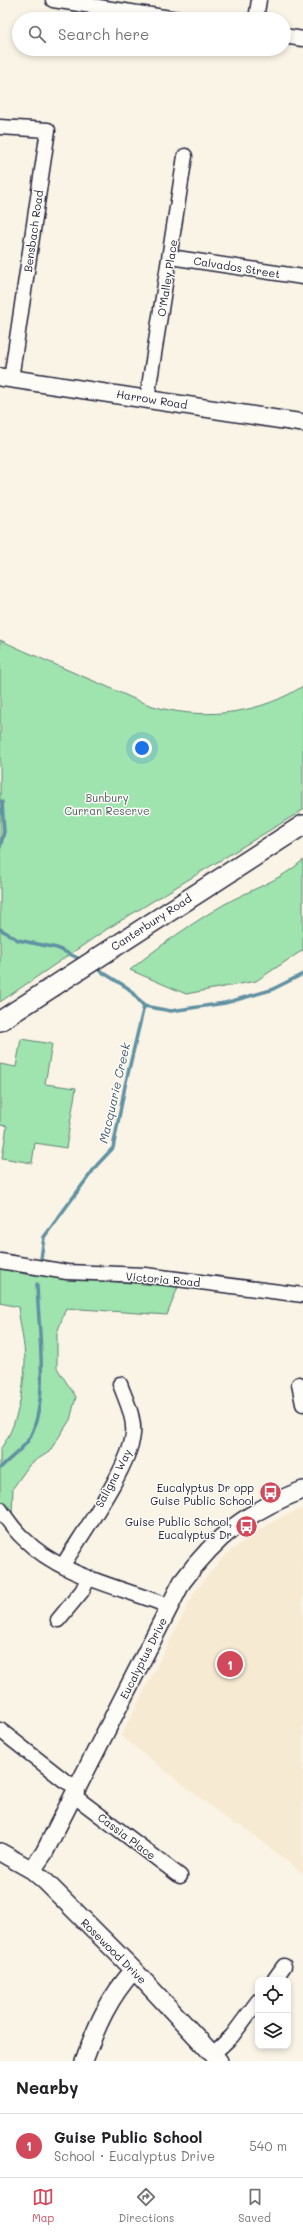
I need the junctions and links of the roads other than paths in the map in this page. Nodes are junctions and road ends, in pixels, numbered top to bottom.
1 (53, 0) edge
2 (259, 0) edge
3 (131, 12) edge
4 (257, 12) edge
5 (291, 37) edge
6 (303, 39) edge
7 (0, 128) edge
8 (185, 156) dead end
9 (170, 257) junction
10 (303, 277) edge
11 (6, 378) edge
12 (147, 399) junction
13 (303, 423) edge
14 (303, 825) edge
15 (0, 1021) edge
16 (0, 1261) edge
17 (303, 1295) edge
18 (120, 1384) dead end
19 (299, 1384) dead end
20 (303, 1404) edge
21 (303, 1490) edge
22 (0, 1509) edge
23 (63, 1565) junction
24 (88, 1578) junction
25 (168, 1606) junction
26 (58, 1620) dead end
27 (2, 1732) edge
28 (75, 1791) junction
29 (0, 1852) edge
30 (32, 1870) junction
31 (180, 1876) dead end
32 (284, 1966) dead end
33 (134, 1970) junction
34 (276, 1977) edge
35 (255, 2005) edge
36 (216, 2058) edge
37 (84, 2061) edge

1 - 3 street
2 - 4 street
5 - 6 street
7 - 11 street, Bensbach Road
8 - 9 street, O'Malley Place
9 - 10 street, Calvados Street
9 - 12 street, O'Malley Place
11 - 12 street, Harrow Road
12 - 13 street, Harrow Road
14 - 15 main road, Canterbury Road
16 - 17 street, Victoria Road
18 - 23 street, Saligna Way
19 - 20 street
21 - 25 street, Eucalyptus Drive
22 - 23 street
23 - 24 street
24 - 25 street
24 - 26 street
25 - 28 street, Eucalyptus Drive
27 - 28 street, Cassia Place
28 - 30 street, Eucalyptus Drive
28 - 31 street, Cassia Place
29 - 30 street, Rosewood Drive
30 - 33 street, Rosewood Drive
32 - 34 street
33 - 36 street, Rosewood Drive
33 - 37 street
35 - 36 street

